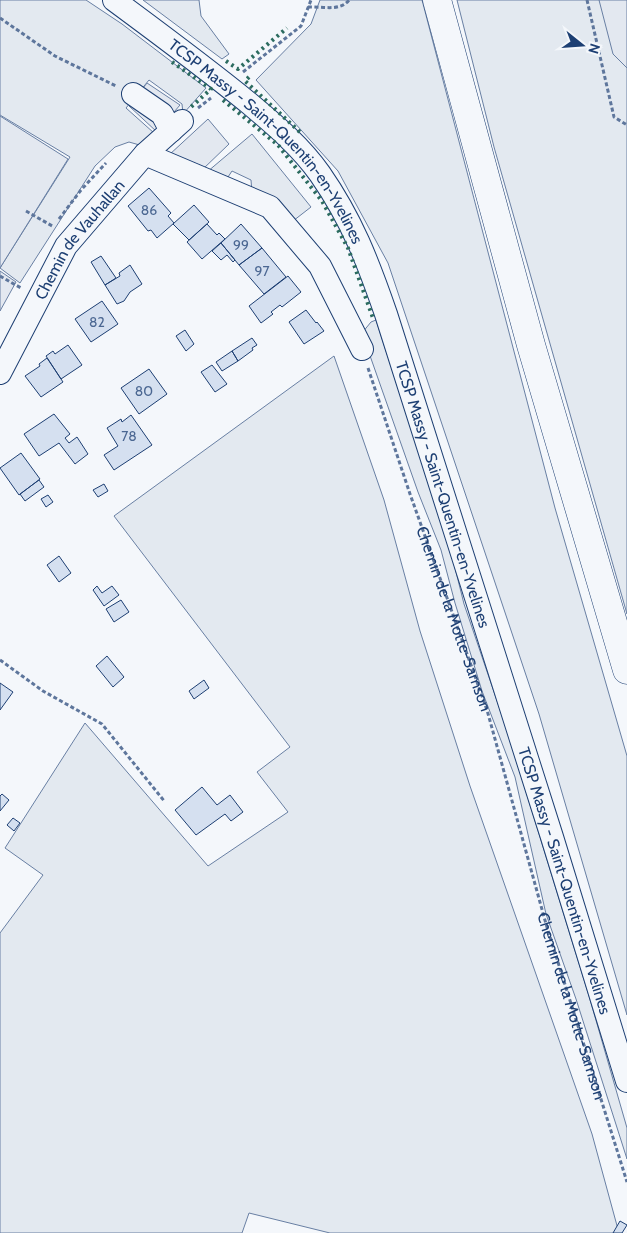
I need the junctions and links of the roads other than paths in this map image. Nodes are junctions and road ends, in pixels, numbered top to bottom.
1 (114, 0) edge
2 (438, 0) edge
3 (133, 94) road end
4 (145, 154) junction
5 (362, 349) road end
6 (0, 373) edge
7 (627, 670) edge
8 (627, 1081) edge

1 - 8 street, TCSP Massy - Saint-Quentin-en-Yvelines
2 - 7 highway
3 - 4 street, Chemin de Vauhallan
4 - 5 street
4 - 6 street, Chemin de Vauhallan

